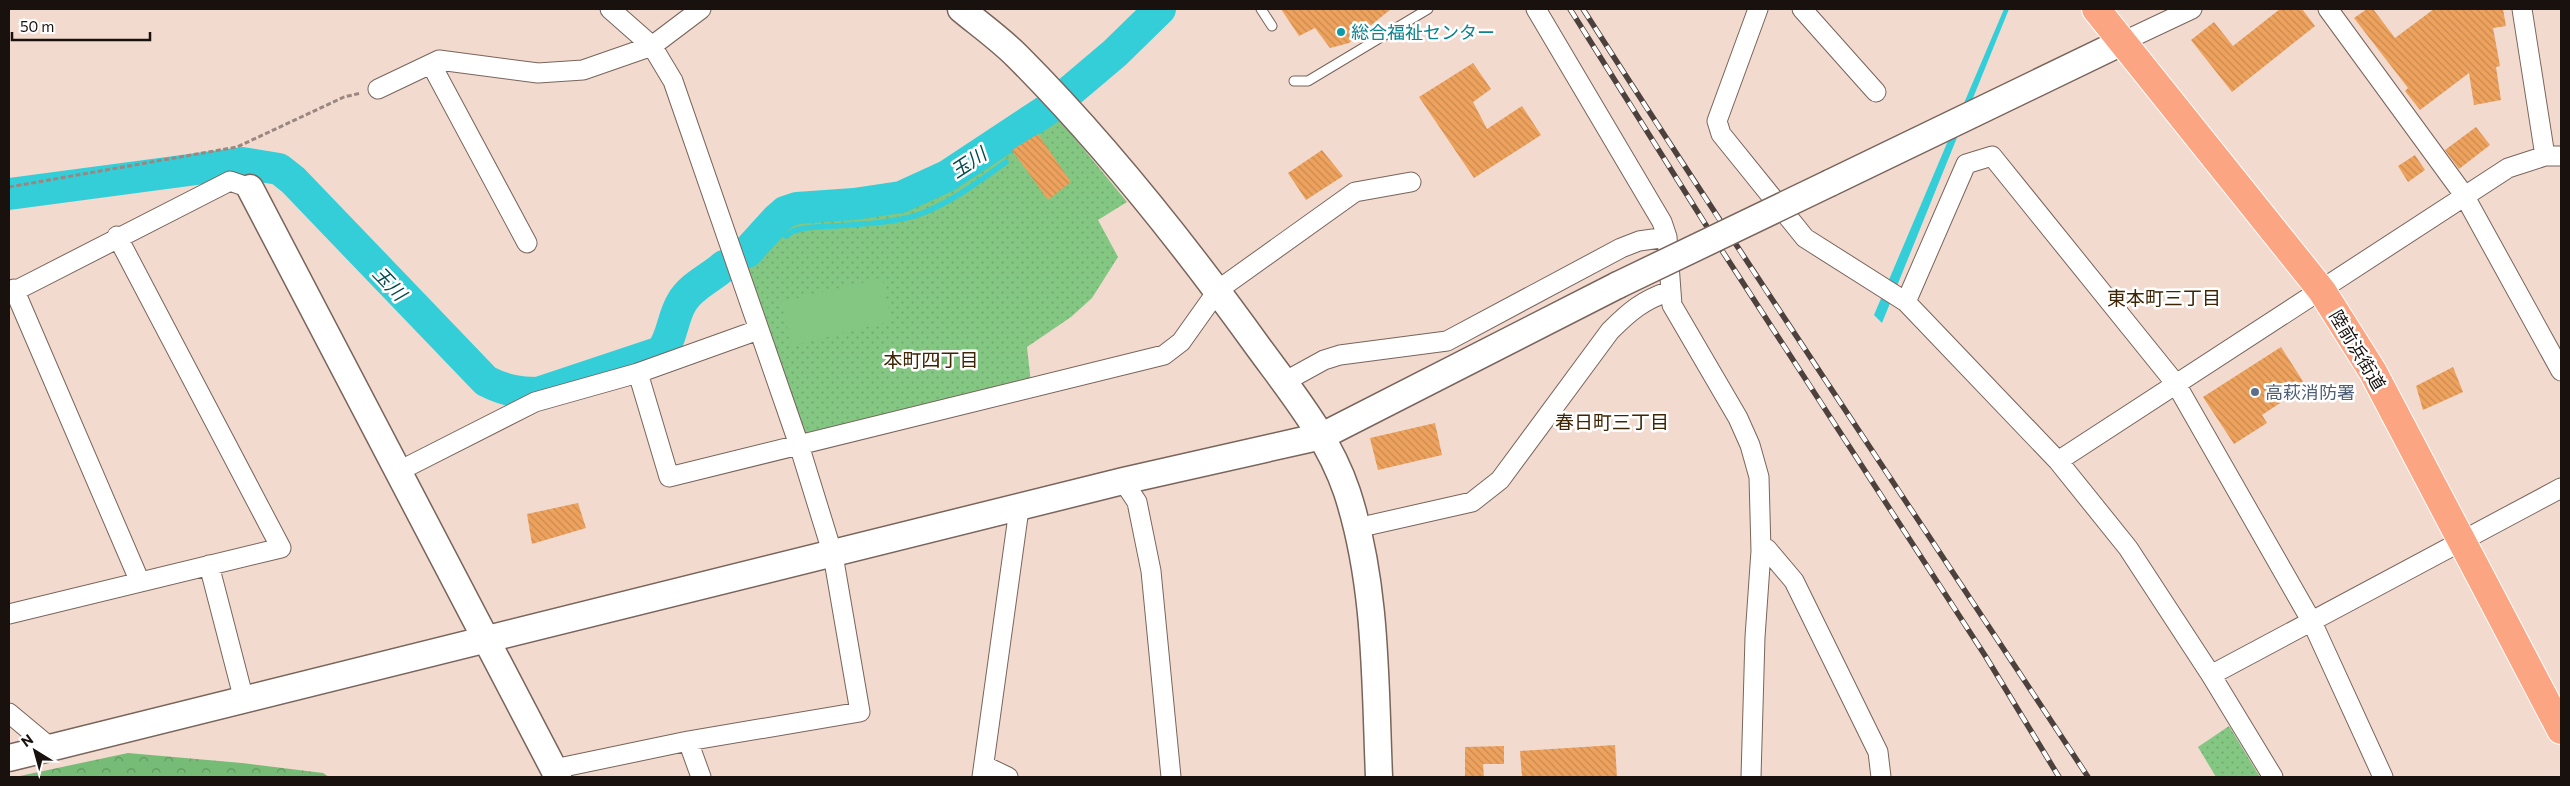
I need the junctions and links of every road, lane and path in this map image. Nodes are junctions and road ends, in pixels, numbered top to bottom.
1 (610, 9) edge
2 (701, 9) edge
3 (961, 9) edge
4 (1261, 9) edge
5 (1428, 9) edge
6 (1536, 9) edge
7 (1758, 9) edge
8 (1802, 9) edge
9 (2096, 9) edge
10 (2192, 9) edge
11 (2328, 9) edge
12 (2522, 9) edge
13 (1272, 26) dead end
14 (2122, 42) junction
15 (652, 46) junction
16 (431, 64) junction
17 (1294, 81) dead end
18 (378, 89) joint
19 (1876, 92) dead end
20 (2553, 156) edge
21 (1411, 182) dead end
22 (9, 187) edge
23 (250, 188) joint
24 (2464, 195) junction
25 (117, 236) junction
26 (1667, 238) junction
27 (527, 243) dead end
28 (1218, 290) junction
29 (1670, 290) junction
30 (12, 291) edge
31 (2322, 291) junction
32 (1906, 302) junction
33 (758, 330) junction
34 (2554, 340) edge
35 (2561, 371) edge
36 (638, 373) junction
37 (1284, 382) junction
38 (2176, 384) junction
39 (1322, 436) junction
40 (799, 445) junction
41 (2058, 461) junction
42 (397, 472) junction
43 (1123, 482) junction
44 (2561, 488) edge
45 (1019, 509) junction
46 (1357, 528) junction
47 (2463, 540) junction
48 (1761, 551) junction
49 (832, 555) junction
50 (209, 565) junction
51 (140, 582) junction
52 (9, 614) edge
53 (2312, 622) junction
54 (484, 638) junction
55 (2211, 674) junction
56 (244, 700) junction
57 (9, 713) edge
58 (2561, 730) edge
59 (688, 741) junction
60 (51, 748) junction
61 (1878, 752) junction
62 (9, 758) edge
63 (983, 772) edge
64 (556, 773) edge
65 (701, 777) edge
66 (1008, 777) edge
67 (1171, 777) edge
68 (1379, 777) edge
69 (1751, 777) edge
70 (1881, 777) edge
71 (1894, 777) edge
72 (2273, 777) edge
73 (2383, 777) edge

1 - 15 street
2 - 15 street
3 - 28 street
4 - 13 lane
5 - 17 lane
6 - 26 street
7 - 32 street
8 - 19 street
9 - 14 highway, 陸前浜街道
10 - 14 street
11 - 24 street
12 - 20 street
14 - 31 highway, 陸前浜街道
14 - 39 street, bridge
15 - 16 street
15 - 33 street
16 - 18 street
16 - 27 street
18 - 22 path
20 - 24 street
21 - 28 street
23 - 25 street
23 - 42 street
24 - 31 street
24 - 34 street
25 - 30 street
25 - 50 street
26 - 29 street
26 - 37 street
28 - 37 street
28 - 40 street
29 - 46 street
29 - 48 street
30 - 51 street
31 - 38 street
31 - 47 highway, 陸前浜街道
32 - 38 street
32 - 41 street
33 - 36 street
33 - 40 street
34 - 35 street
36 - 40 street
36 - 42 street
37 - 39 street
38 - 41 street
38 - 53 street
39 - 43 street
39 - 46 street
40 - 49 street
41 - 55 street
42 - 54 street
43 - 45 street
43 - 67 street
44 - 47 street
45 - 49 street
45 - 63 street
46 - 68 street
47 - 53 street
47 - 58 highway, 陸前浜街道
48 - 61 street
48 - 69 street
49 - 54 street
49 - 59 street
50 - 51 street
50 - 56 street
51 - 52 street
53 - 55 street
53 - 73 street
54 - 56 street
54 - 64 street
55 - 72 street
56 - 60 street
57 - 60 street
59 - 64 street
59 - 65 street
60 - 62 street
61 - 70 street
61 - 71 street
63 - 66 street

